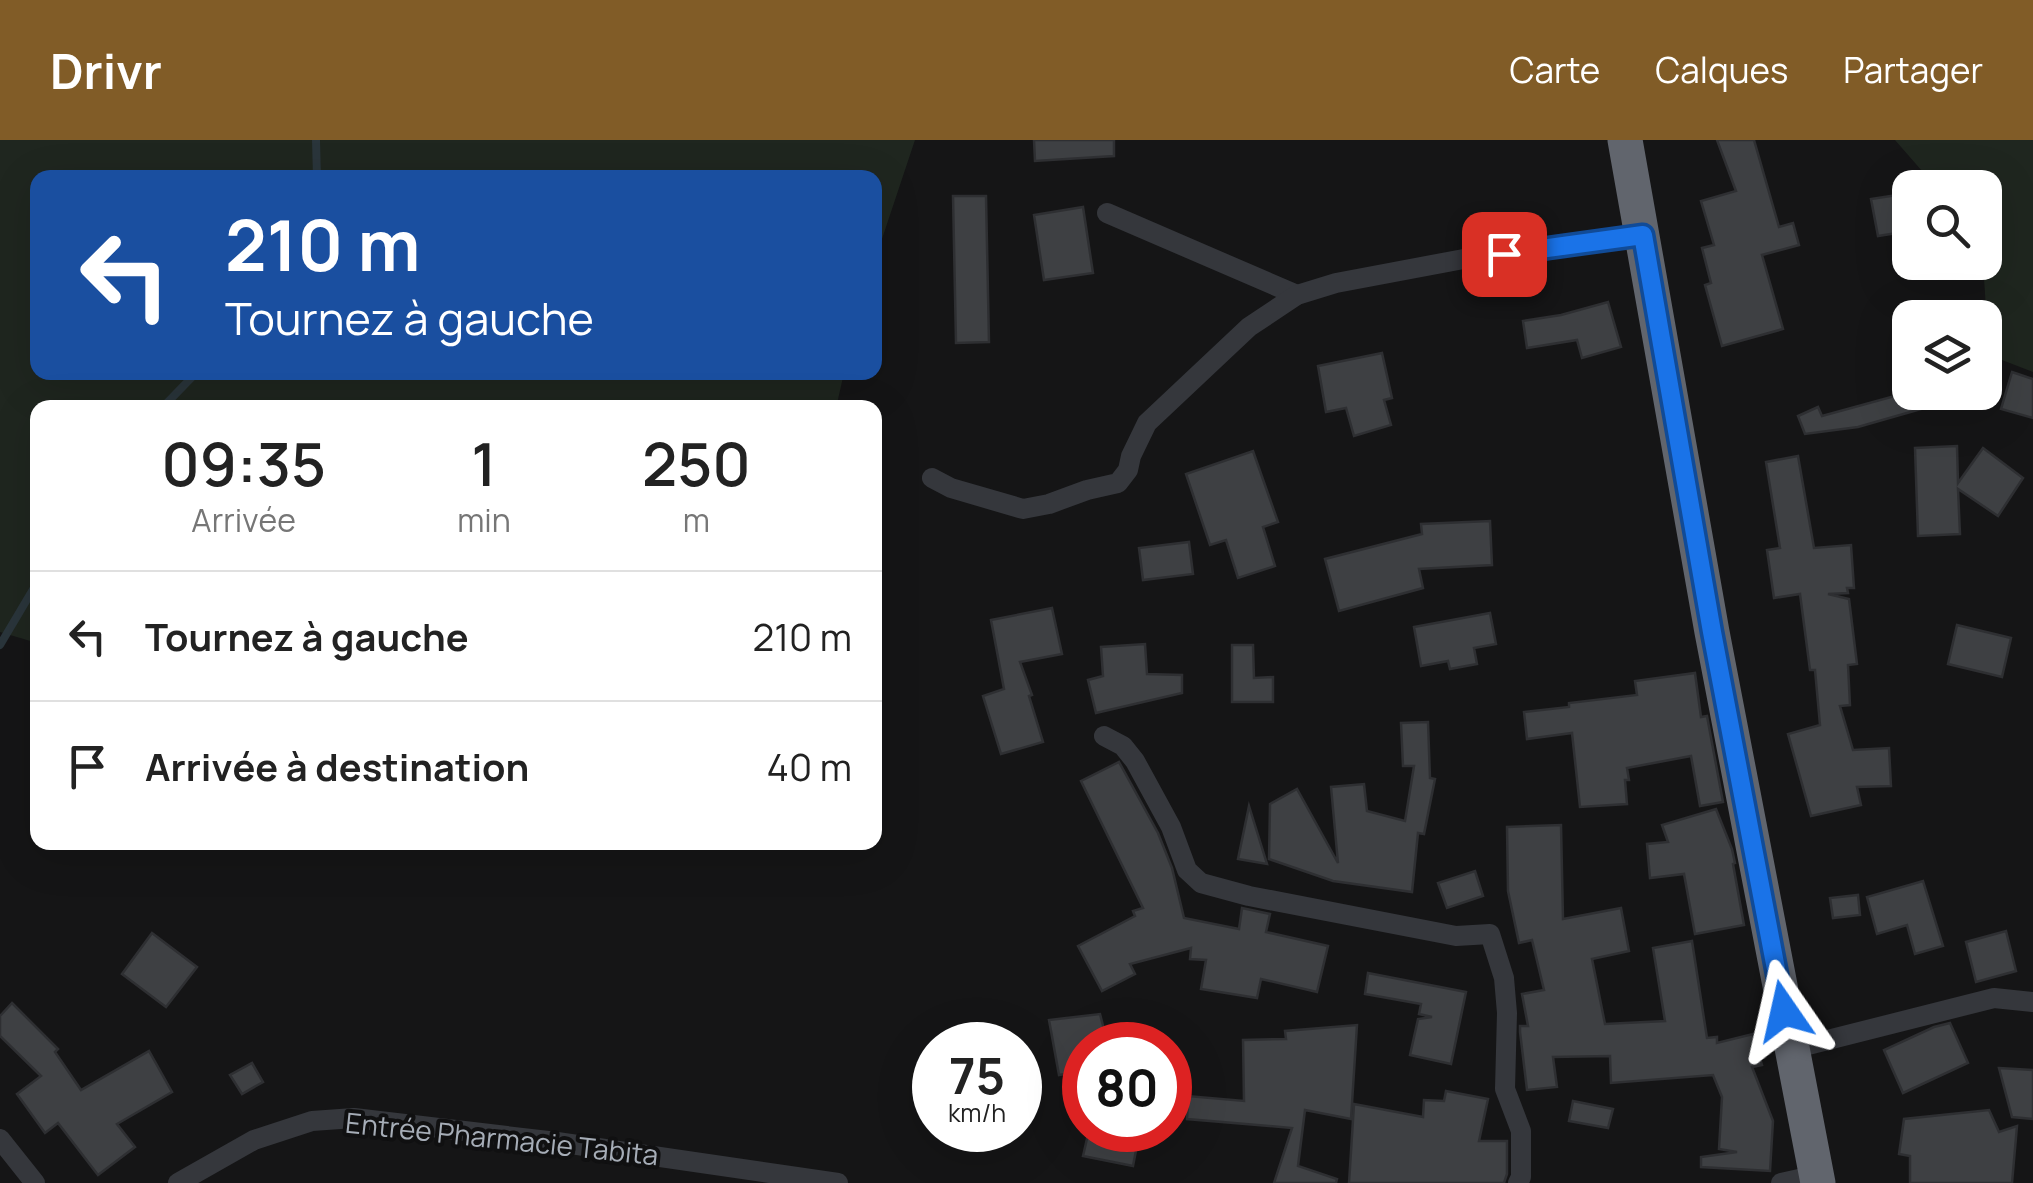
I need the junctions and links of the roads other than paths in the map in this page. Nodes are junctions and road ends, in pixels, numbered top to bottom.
1 (1625, 140) edge
2 (1107, 212) dead end
3 (1643, 235) junction
4 (1297, 295) junction
5 (932, 478) dead end
6 (1104, 736) dead end
7 (2033, 1002) edge
8 (1792, 1049) junction
9 (0, 1140) edge
10 (1818, 1179) edge
11 (35, 1183) edge
12 (178, 1183) edge
13 (838, 1183) edge
14 (1518, 1183) edge
15 (1780, 1183) edge

1 - 3 highway
2 - 4 street
3 - 4 street
3 - 8 highway
4 - 5 street
6 - 14 street
7 - 8 street
8 - 10 highway
9 - 11 street
10 - 15 street
12 - 13 street, Entrée Pharmacie Tabita

